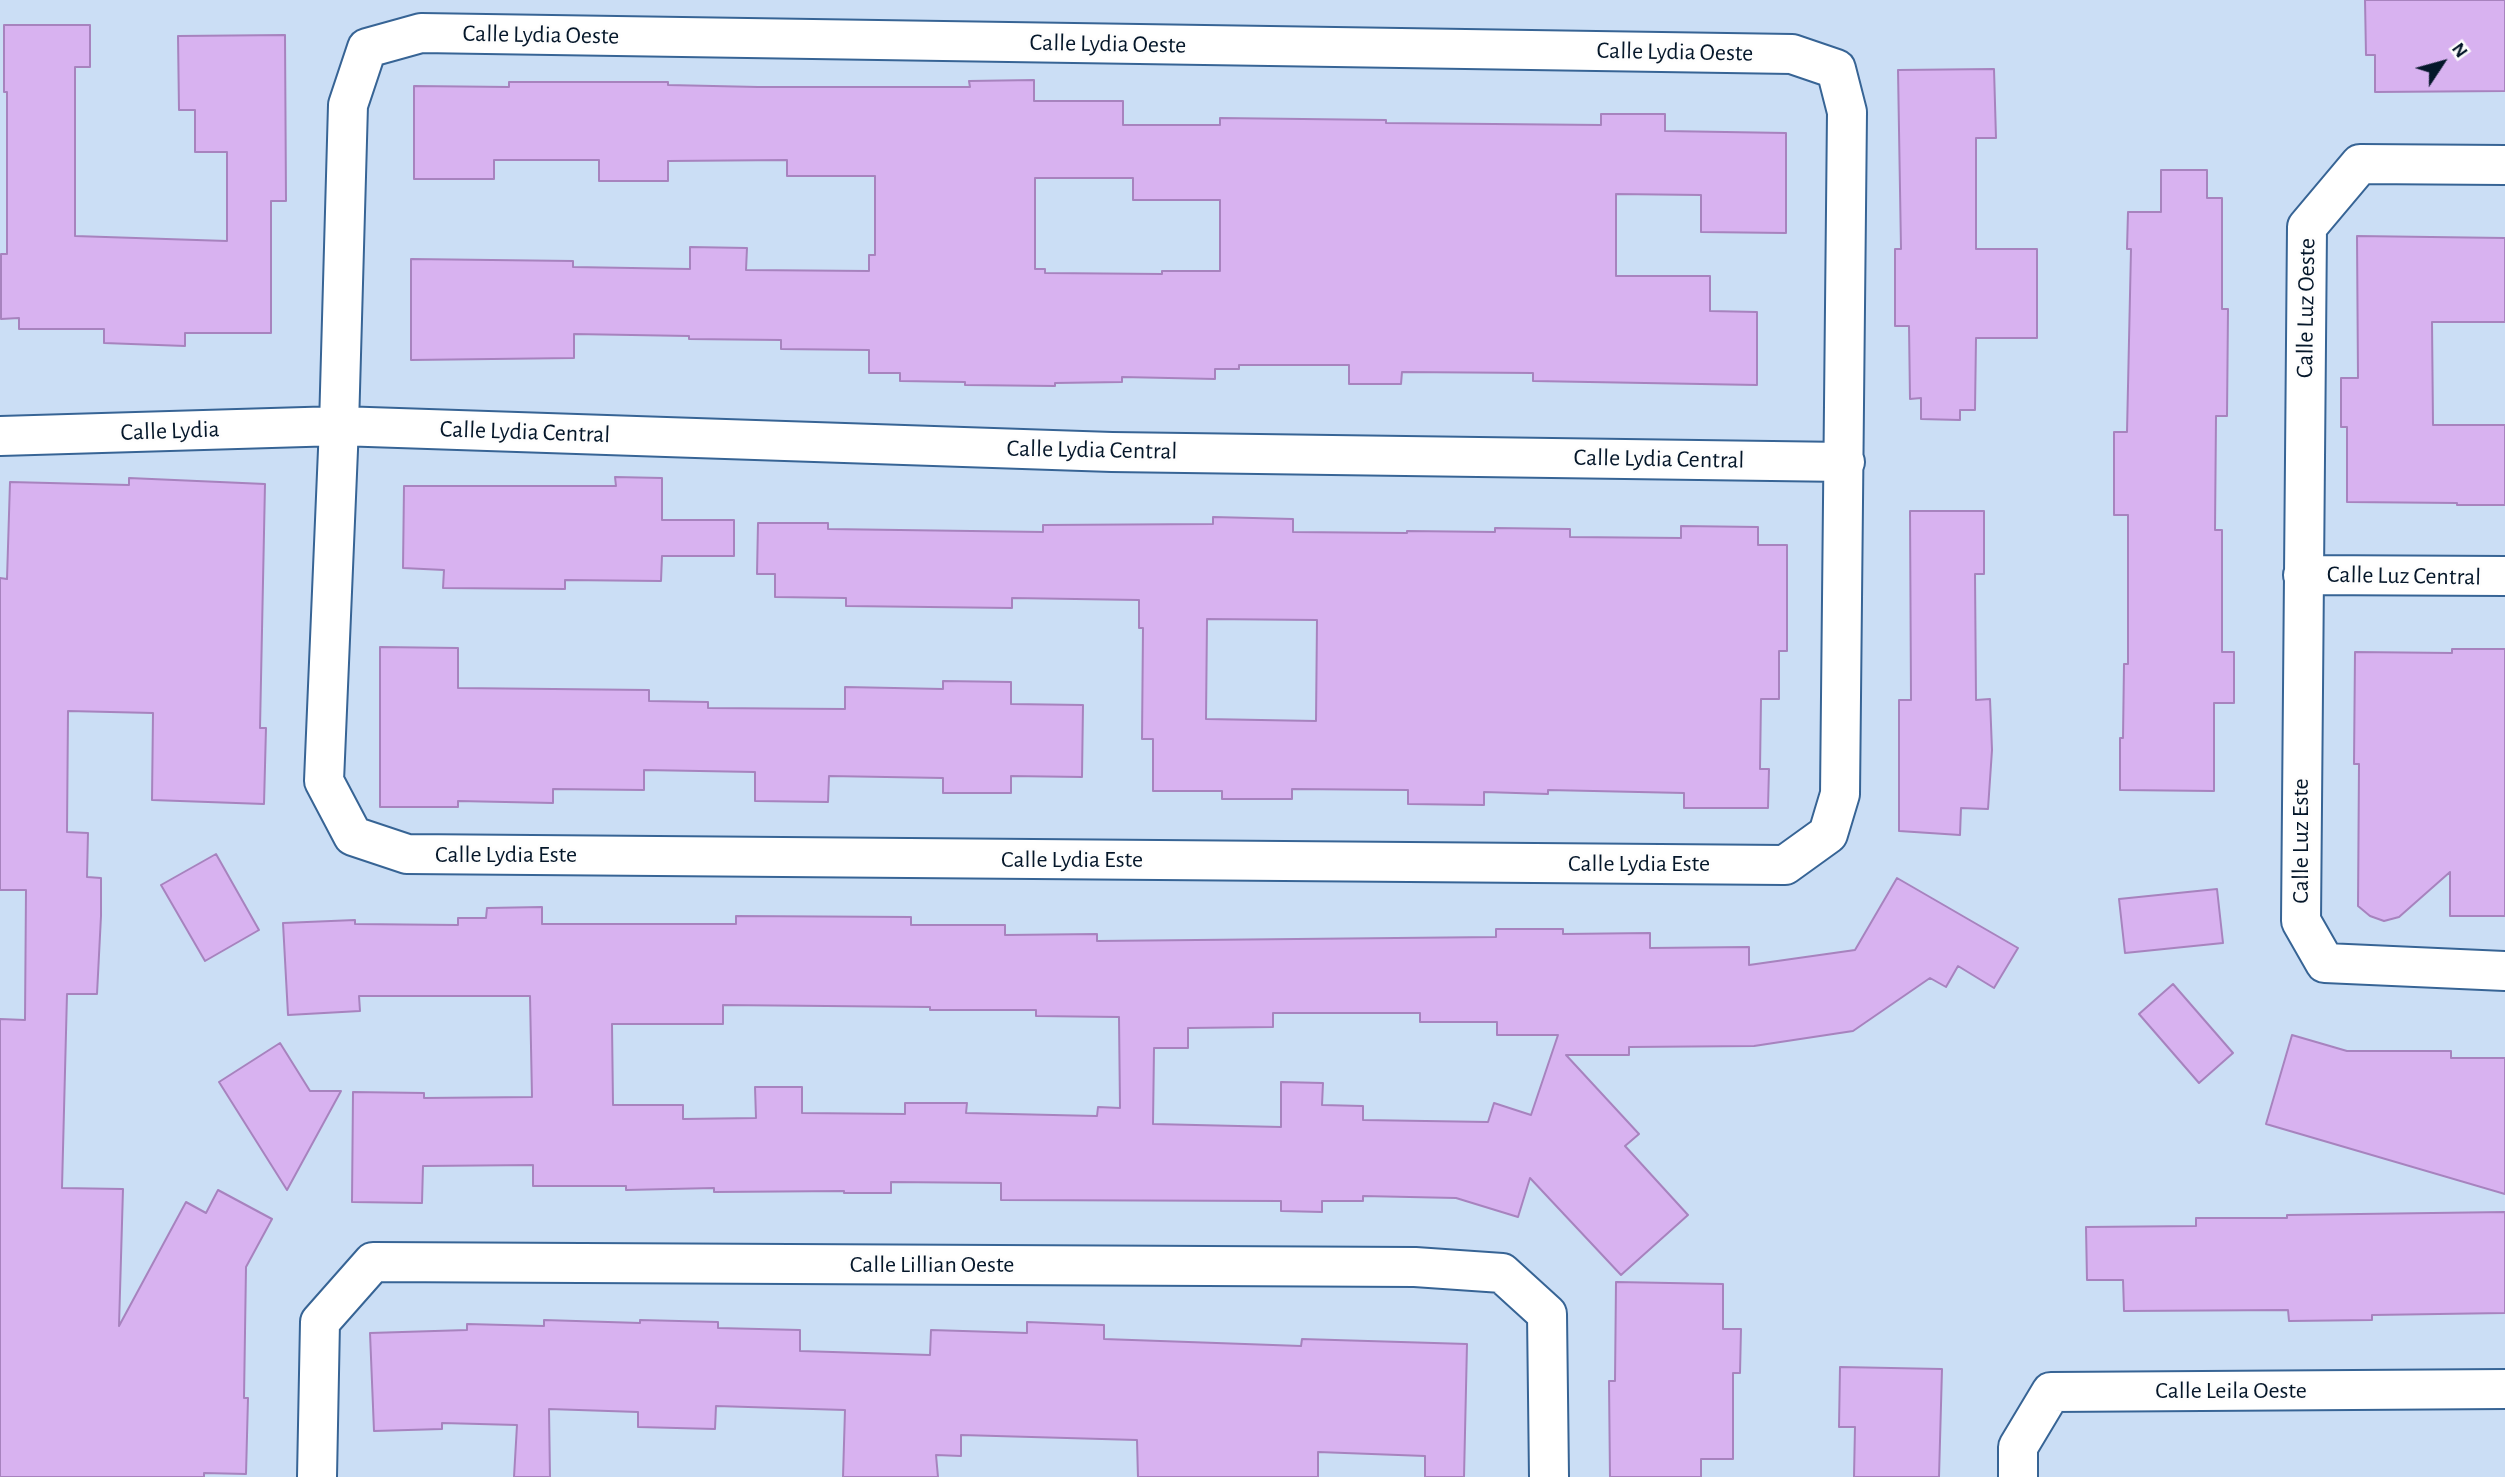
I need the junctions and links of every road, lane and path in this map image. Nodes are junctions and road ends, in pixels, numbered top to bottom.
1 (2505, 165) edge
2 (339, 426) junction
3 (0, 436) edge
4 (1845, 462) junction
5 (2303, 575) junction
6 (2505, 576) edge
7 (2505, 971) edge
8 (2505, 1389) edge
9 (317, 1477) edge
10 (1549, 1477) edge
11 (2018, 1477) edge

1 - 5 street, Calle Luz Oeste
2 - 3 street, Calle Lydia
2 - 4 street, Calle Lydia Central
2 - 4 street, Calle Lydia Oeste
2 - 4 street, Calle Lydia Este
5 - 6 street, Calle Luz Central
5 - 7 street, Calle Luz Este
8 - 11 street, Calle Leila Oeste
9 - 10 street, Calle Lillian Oeste

